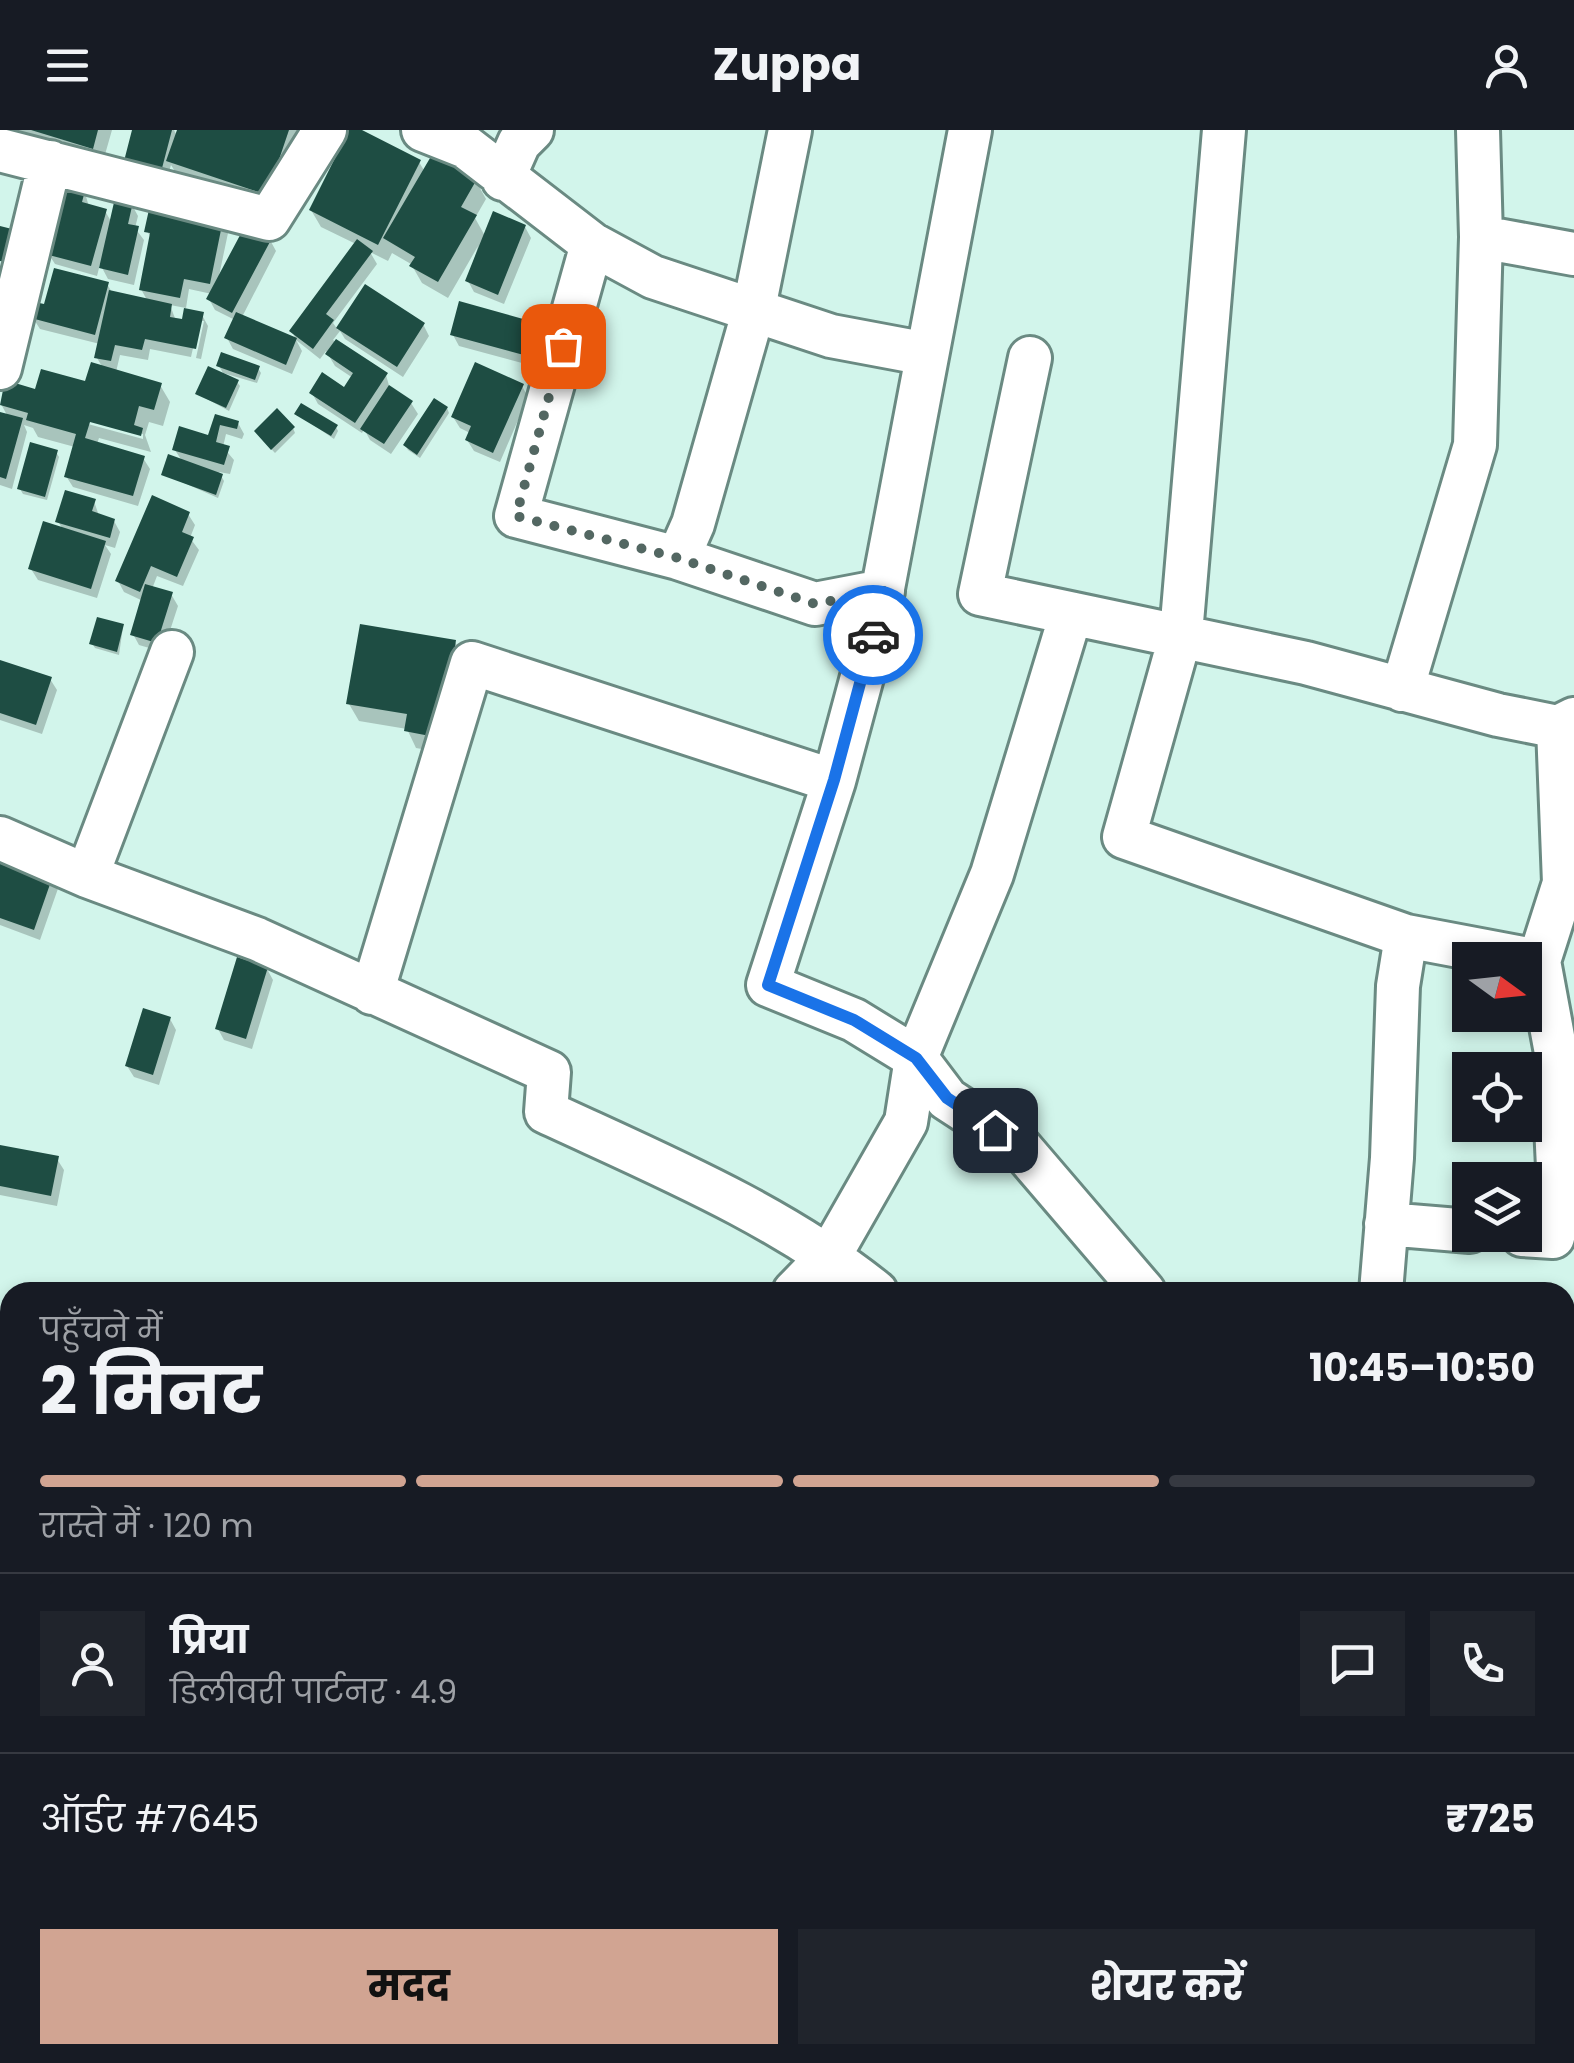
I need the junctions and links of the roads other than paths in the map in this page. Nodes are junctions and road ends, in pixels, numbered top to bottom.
1 (325, 130) edge
2 (424, 130) edge
3 (532, 130) edge
4 (790, 130) edge
5 (970, 130) edge
6 (1224, 130) edge
7 (1478, 130) edge
8 (0, 150) edge
9 (50, 162) junction
10 (503, 179) junction
11 (1481, 237) junction
12 (592, 244) junction
13 (1574, 254) edge
14 (754, 313) junction
15 (927, 354) junction
16 (1030, 358) dead end
17 (0, 368) edge
18 (678, 558) junction
19 (884, 591) junction
20 (1071, 614) junction
21 (1181, 634) junction
22 (172, 652) dead end
23 (1402, 690) junction
24 (1566, 724) edge
25 (834, 780) junction
26 (0, 838) edge
27 (87, 876) junction
28 (1406, 936) junction
29 (1452, 945) edge
30 (1542, 953) edge
31 (1542, 978) edge
32 (372, 993) junction
33 (916, 1058) junction
34 (1567, 1211) edge
35 (1386, 1224) junction
36 (1452, 1230) edge
37 (1542, 1237) edge
38 (830, 1256) junction
39 (804, 1282) edge
40 (863, 1282) edge
41 (1135, 1282) edge
42 (1382, 1282) edge

1 - 9 street
2 - 10 street
3 - 10 street
4 - 14 street
5 - 15 street
6 - 21 street
7 - 11 street
8 - 9 street
9 - 17 street
10 - 12 street
11 - 13 street
11 - 23 street
12 - 14 street
12 - 18 street
14 - 15 street
14 - 18 street
15 - 19 street
16 - 20 street
18 - 19 street
19 - 25 street
20 - 21 street
20 - 33 street
21 - 23 street
21 - 28 street
22 - 27 street
23 - 24 street
24 - 30 street
25 - 32 street
25 - 33 street
26 - 27 street
27 - 32 street
28 - 29 street
28 - 35 street
31 - 34 street
32 - 38 street
33 - 38 street
33 - 41 street
34 - 37 street
35 - 36 street
35 - 42 street
38 - 39 street
38 - 40 street

